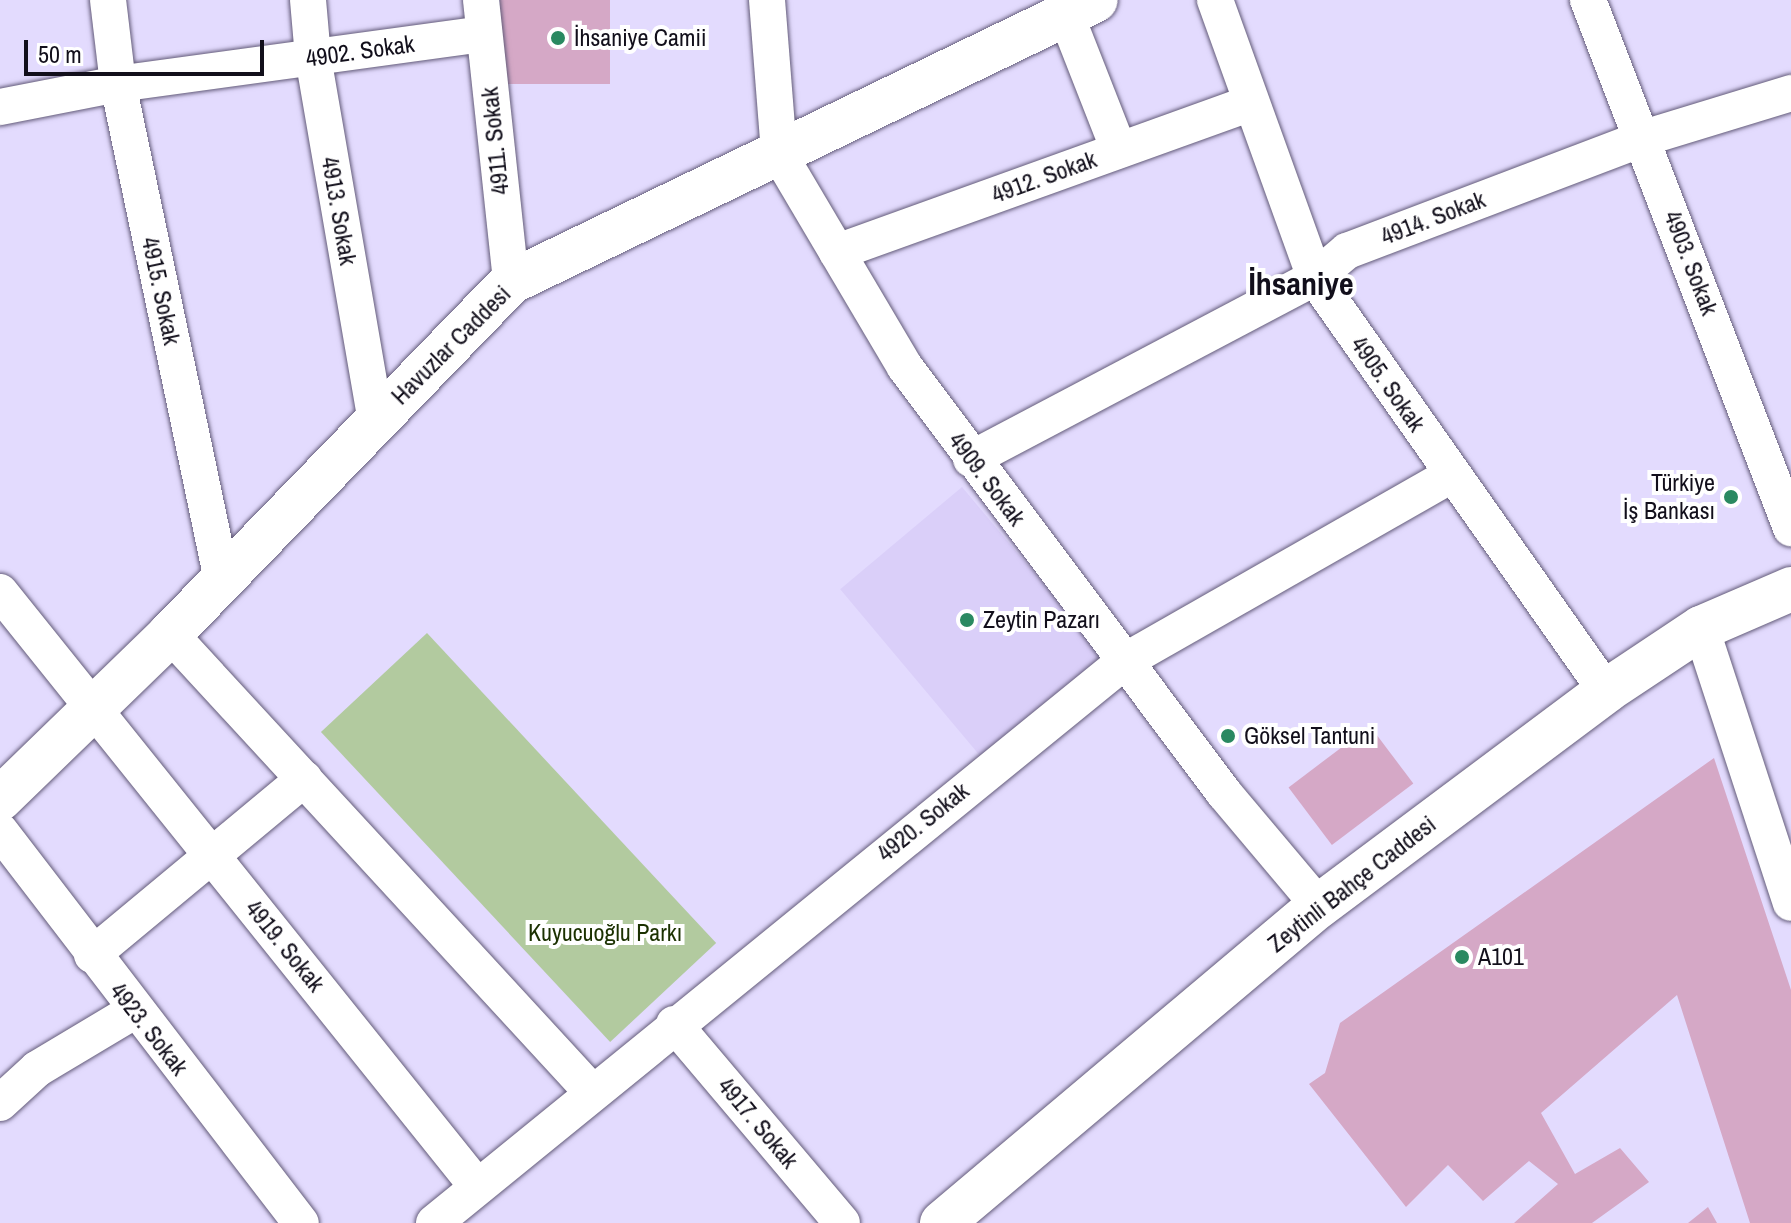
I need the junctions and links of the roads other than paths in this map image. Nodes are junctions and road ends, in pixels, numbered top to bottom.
1 (108, 0) edge
2 (308, 0) edge
3 (767, 0) edge
4 (1215, 0) edge
5 (1588, 0) edge
6 (1081, 7) edge
7 (482, 17) edge
8 (313, 57) junction
9 (118, 84) junction
10 (1791, 93) edge
11 (1250, 103) junction
12 (0, 107) edge
13 (1644, 138) junction
14 (1119, 150) junction
15 (779, 154) junction
16 (837, 252) junction
17 (1315, 278) junction
18 (511, 282) junction
19 (376, 421) junction
20 (971, 459) junction
21 (1451, 475) junction
22 (1791, 528) edge
23 (222, 580) junction
24 (1791, 589) edge
25 (0, 592) edge
26 (1701, 628) junction
27 (170, 634) junction
28 (1125, 661) junction
29 (1606, 691) junction
30 (94, 706) junction
31 (304, 779) junction
32 (0, 799) edge
33 (0, 831) edge
34 (210, 852) junction
35 (1791, 903) edge
36 (1319, 906) junction
37 (92, 955) junction
38 (134, 1011) junction
39 (674, 1024) junction
40 (591, 1091) junction
41 (0, 1103) edge
42 (476, 1185) junction
43 (301, 1223) edge
44 (434, 1223) edge
45 (842, 1223) edge
46 (942, 1223) edge

1 - 9 street, 4915. Sokak
2 - 8 street, 4913. Sokak
3 - 15 street, 4909. Sokak
4 - 11 street, 4905. Sokak
5 - 13 street, 4903. Sokak
6 - 14 street
6 - 15 street, Havuzlar Caddesi
7 - 8 street, 4902. Sokak
7 - 18 street, 4911. Sokak
8 - 9 street, 4902. Sokak
8 - 19 street, 4913. Sokak
9 - 12 street, 4902. Sokak
9 - 23 street, 4915. Sokak
10 - 13 street, 4914. Sokak
11 - 14 street, 4912. Sokak
11 - 17 street, 4905. Sokak
13 - 17 street, 4914. Sokak
13 - 22 street, 4903. Sokak
14 - 16 street, 4912. Sokak
15 - 16 street, 4909. Sokak
15 - 18 street, Havuzlar Caddesi
16 - 20 street, 4909. Sokak
17 - 20 street, 4914. Sokak
17 - 21 street, 4905. Sokak
18 - 19 street, Havuzlar Caddesi
19 - 23 street, Havuzlar Caddesi
20 - 28 street, 4909. Sokak
21 - 28 street, 4920. Sokak
21 - 29 street, 4905. Sokak
23 - 27 street, Havuzlar Caddesi
24 - 26 street, Zeytinli Bahçe Caddesi
25 - 30 street, 4919. Sokak
26 - 29 street, Zeytinli Bahçe Caddesi
26 - 35 street
27 - 30 street, Havuzlar Caddesi
27 - 31 street
28 - 36 street, 4909. Sokak
28 - 39 street, 4920. Sokak
29 - 36 street, Zeytinli Bahçe Caddesi
30 - 32 street, Havuzlar Caddesi
30 - 34 street, 4919. Sokak
31 - 34 street
31 - 40 street
33 - 37 street, 4923. Sokak
34 - 37 street
34 - 42 street, 4919. Sokak
36 - 46 street, Zeytinli Bahçe Caddesi
37 - 38 street, 4923. Sokak
38 - 41 street
38 - 43 street, 4923. Sokak
39 - 40 street, 4920. Sokak
39 - 45 street, 4917. Sokak
40 - 42 street, 4920. Sokak
42 - 44 street, 4920. Sokak

